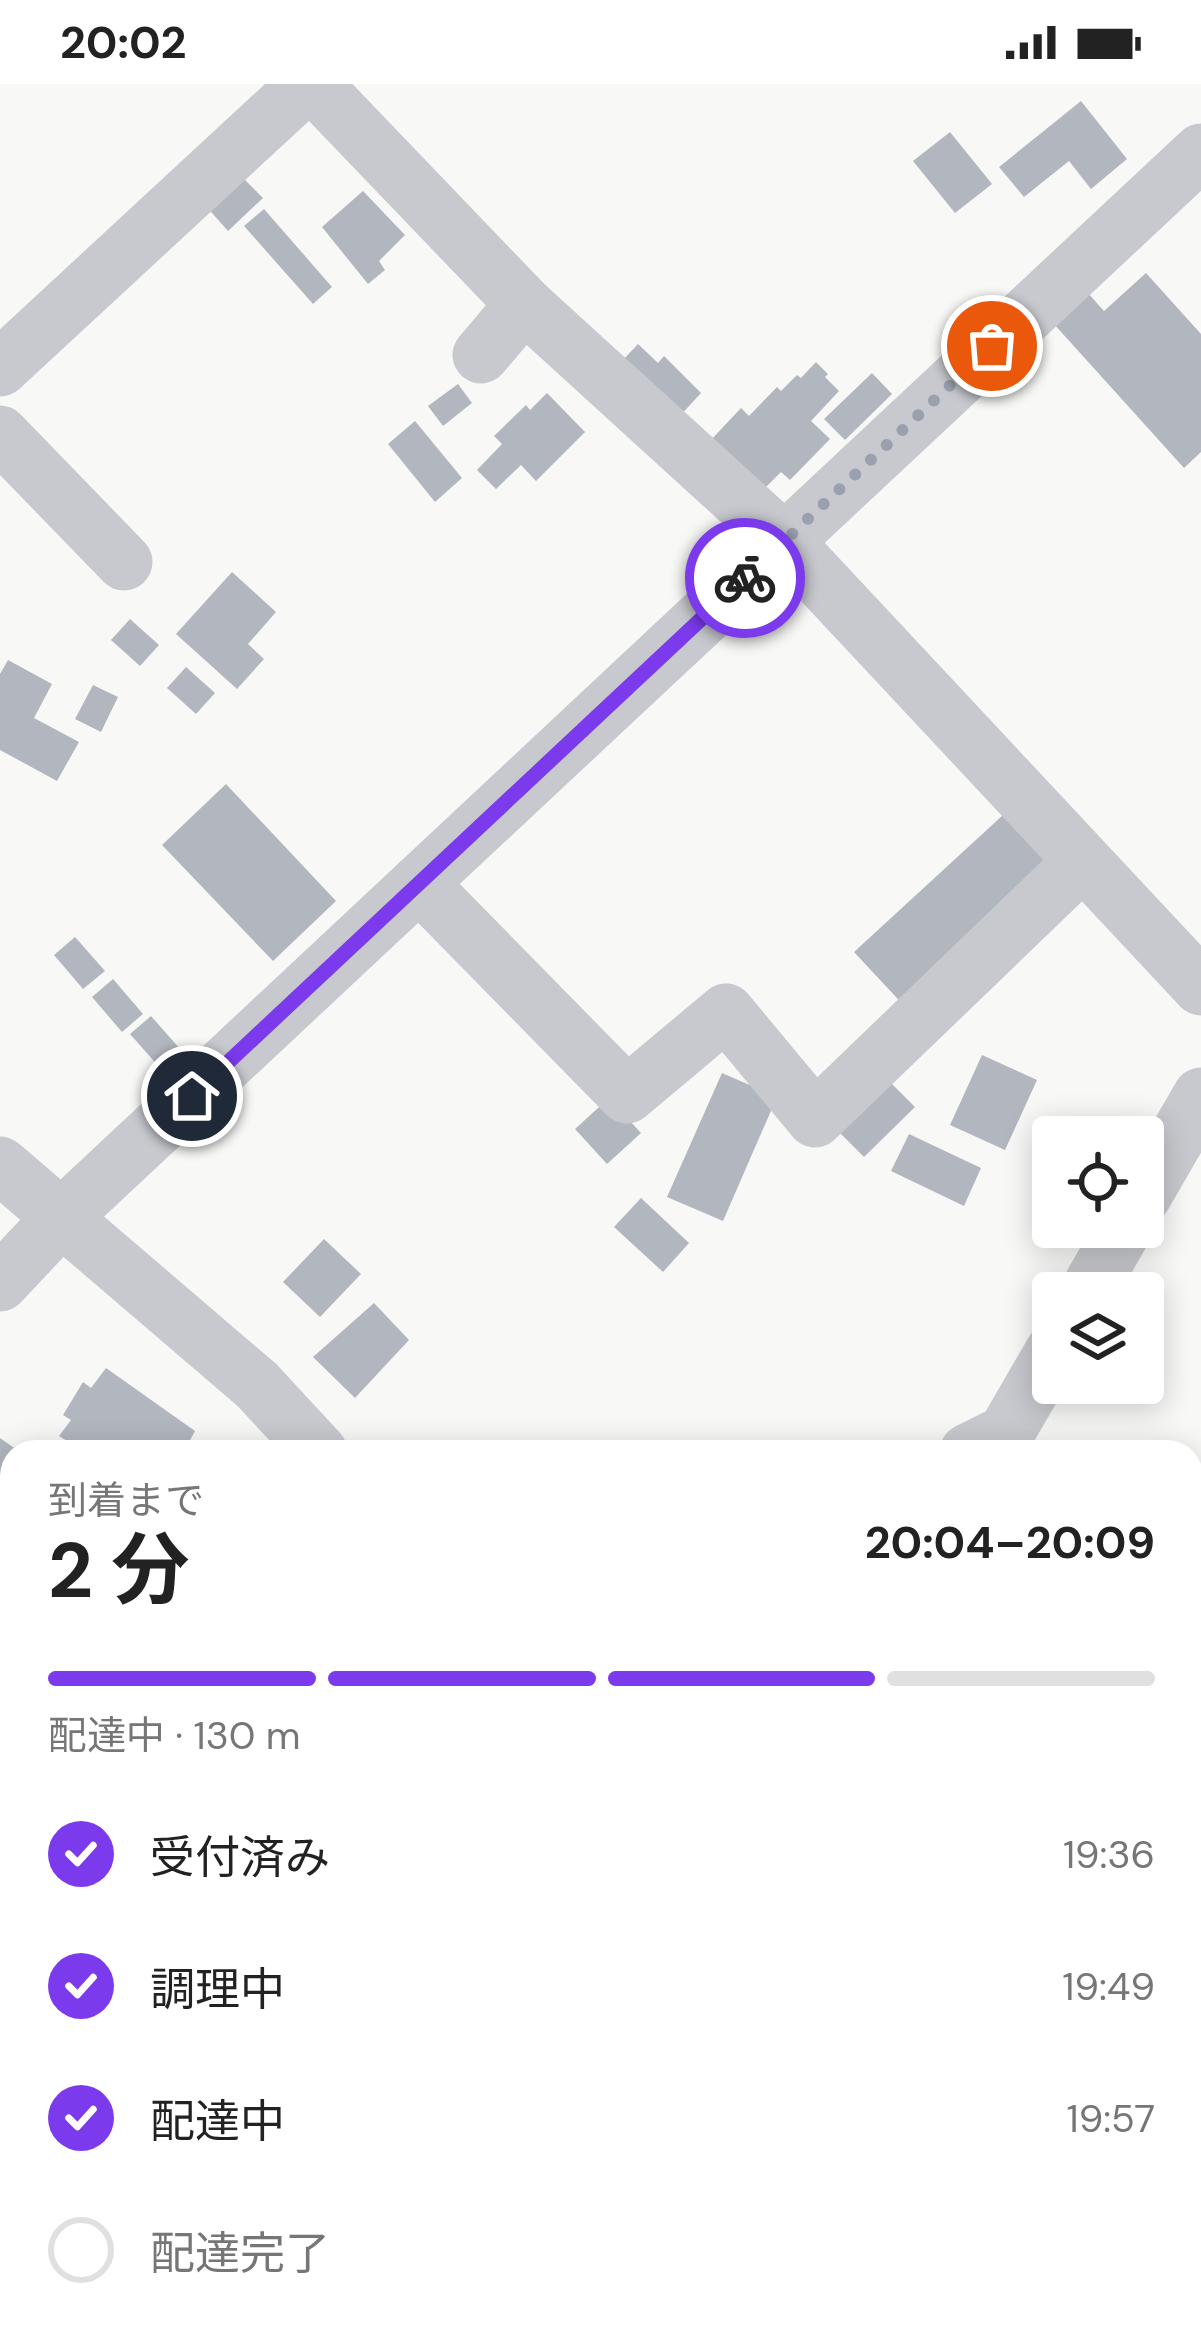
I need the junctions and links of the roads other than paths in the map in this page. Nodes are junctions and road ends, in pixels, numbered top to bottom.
1 (310, 84) edge
2 (1201, 152) edge
3 (524, 304) junction
4 (481, 355) dead end
5 (0, 368) edge
6 (0, 434) edge
7 (784, 541) junction
8 (124, 562) dead end
9 (1082, 862) junction
10 (419, 883) junction
11 (1201, 987) edge
12 (1201, 1096) edge
13 (1164, 1160) edge
14 (0, 1165) edge
15 (62, 1217) junction
16 (0, 1283) edge
17 (1032, 1388) edge
18 (308, 1440) edge
19 (991, 1440) edge

1 - 3 street
1 - 5 street
2 - 7 street
3 - 4 street
3 - 7 street
6 - 8 street
7 - 9 street
7 - 10 street
9 - 10 street
9 - 11 street
10 - 15 street
12 - 13 street
14 - 15 street
15 - 16 street
15 - 18 street
17 - 19 street

